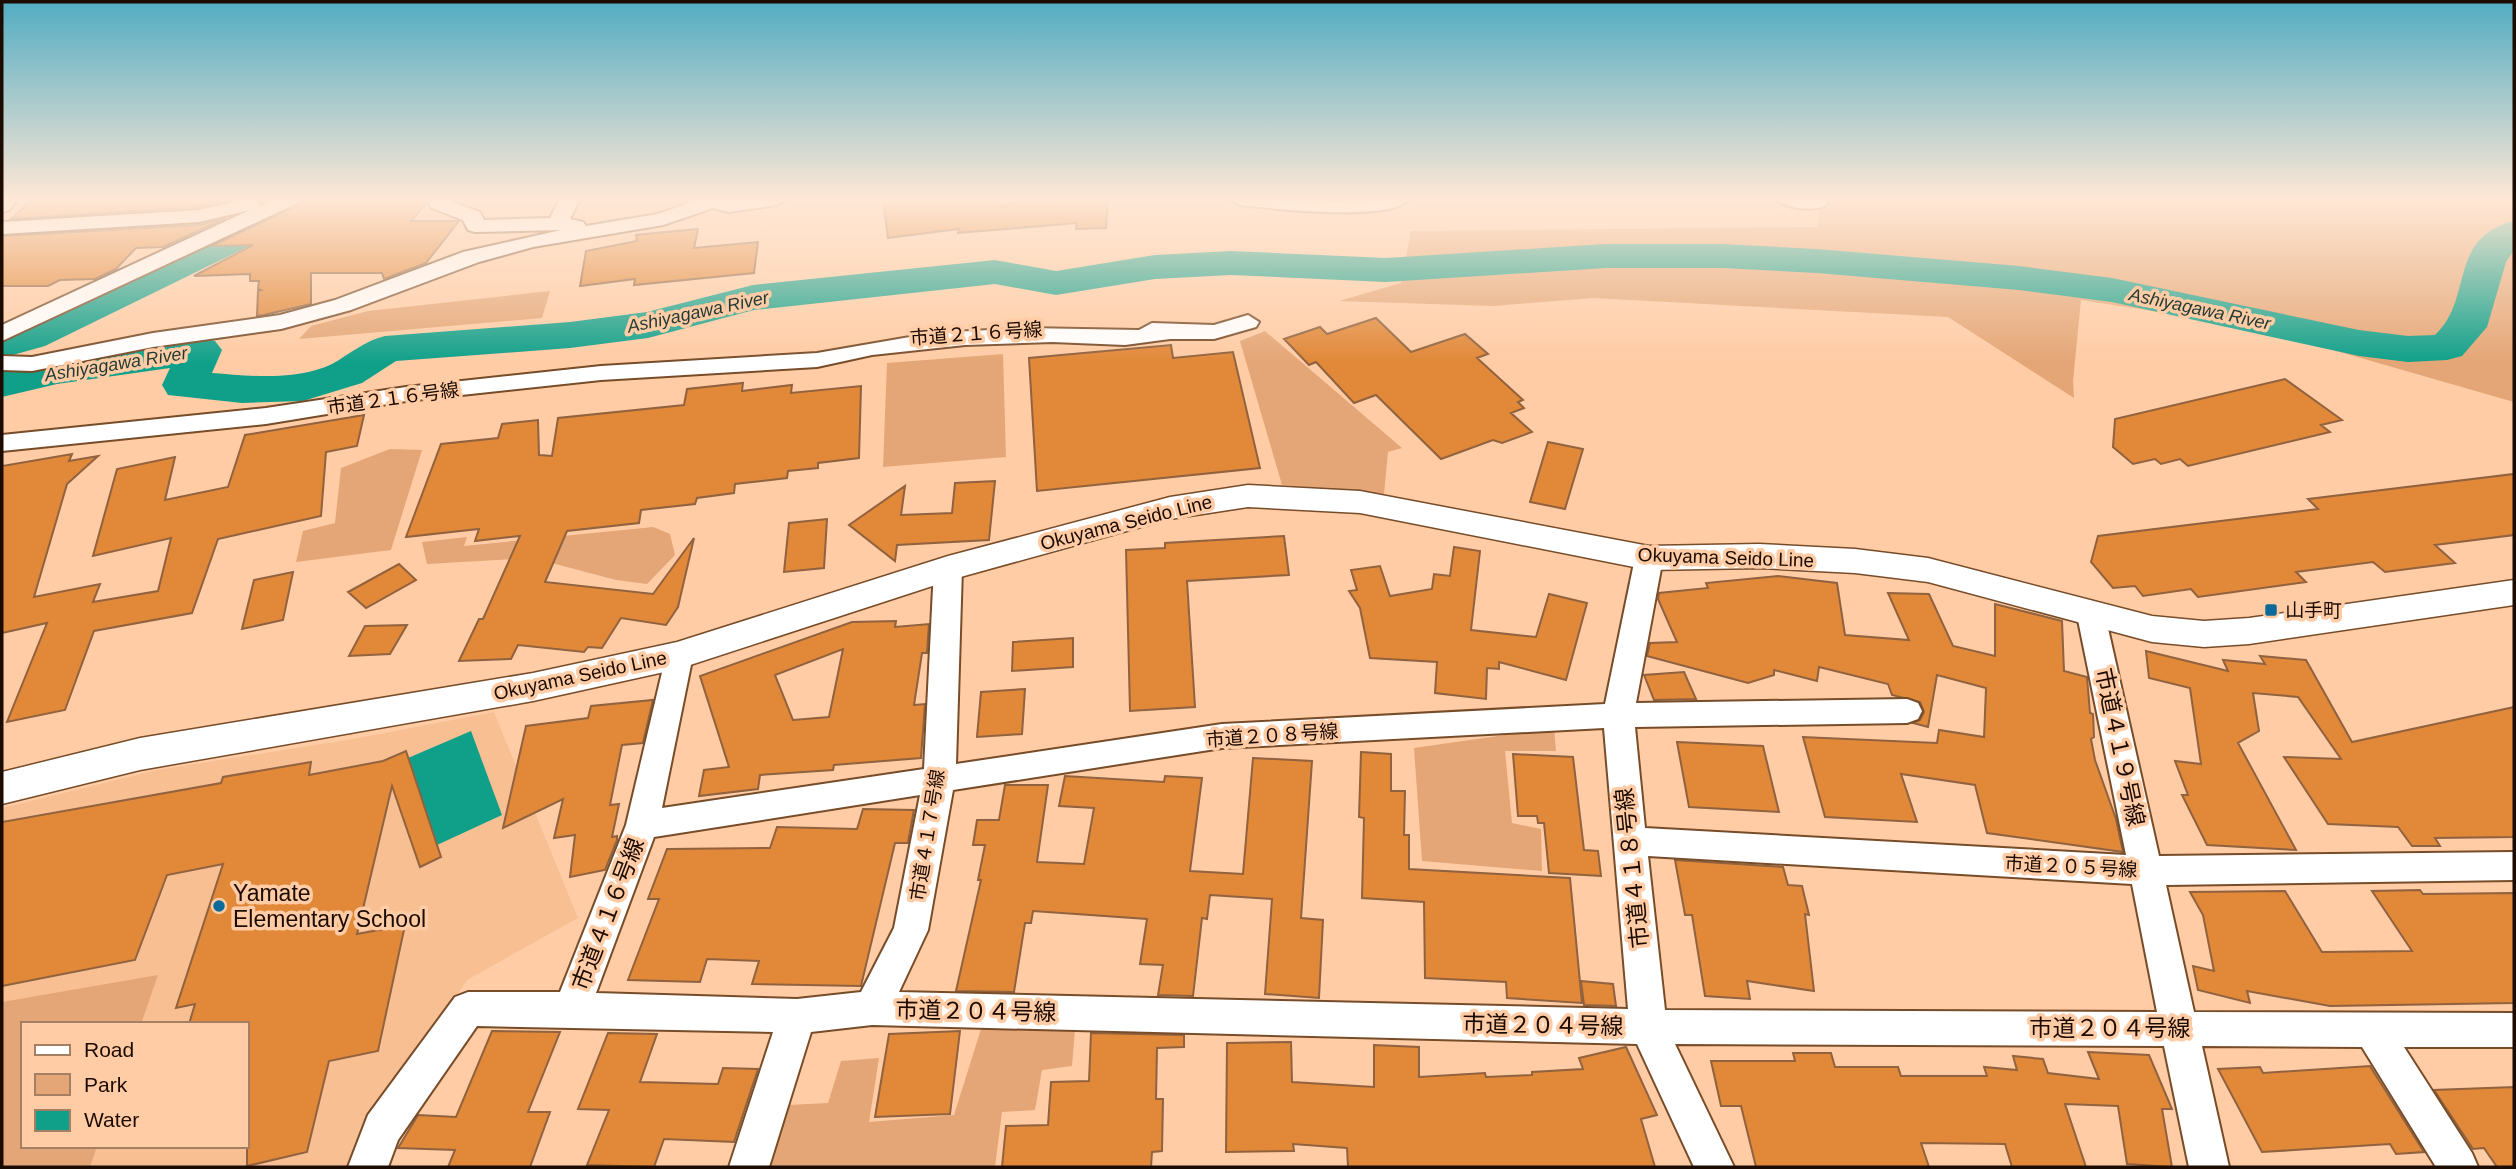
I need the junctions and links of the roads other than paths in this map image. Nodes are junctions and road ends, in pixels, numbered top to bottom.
1 (173, 254) edge
2 (484, 254) edge
3 (58, 307) junction
4 (2, 310) edge
5 (1248, 322) dead end
6 (2, 334) edge
7 (8, 363) edge
8 (2, 443) edge
9 (1649, 558) junction
10 (948, 568) junction
11 (2514, 593) edge
12 (2091, 615) junction
13 (678, 655) junction
14 (1907, 711) dead end
15 (1618, 716) junction
16 (939, 781) junction
17 (2, 788) edge
18 (642, 825) junction
19 (1629, 841) junction
20 (2514, 866) edge
21 (2147, 871) junction
22 (872, 1008) junction
23 (572, 1009) junction
24 (797, 1016) junction
25 (1648, 1027) junction
26 (2179, 1028) junction
27 (2372, 1029) junction
28 (2514, 1030) edge
29 (368, 1167) edge
30 (749, 1167) edge
31 (1714, 1167) edge
32 (2209, 1167) edge
33 (2458, 1167) edge

1 - 3 street
2 - 7 street
3 - 4 street
3 - 6 street
5 - 8 street, 市道２１６号線
9 - 10 main road, Okuyama Seido Line
9 - 12 main road, Okuyama Seido Line
9 - 15 street, 市道４１８号線
10 - 13 main road, Okuyama Seido Line
10 - 16 street, 市道４１７号線
11 - 12 main road, Okuyama Seido Line
12 - 21 street, 市道４１９号線
13 - 17 main road, Okuyama Seido Line
13 - 18 street, 市道４１６号線
14 - 15 street, 市道２０８号線
15 - 16 street, 市道２０８号線
15 - 19 street, 市道４１８号線
16 - 18 street, 市道２０８号線
16 - 22 street, 市道４１７号線
18 - 23 street, 市道４１６号線
19 - 21 street, 市道２０５号線
19 - 25 street, 市道４１８号線
20 - 21 street, 市道２０５号線
21 - 26 street, 市道４１９号線
22 - 24 street, 市道２０４号線
22 - 25 street, 市道２０４号線
23 - 24 street, 市道２０４号線
23 - 29 street, 市道４１６号線
24 - 30 street
25 - 26 street, 市道２０４号線
25 - 31 street, 市道４１８号線
26 - 27 street, 市道２０４号線
26 - 32 street, 市道４１９号線
27 - 28 street, 市道２０４号線
27 - 33 street

